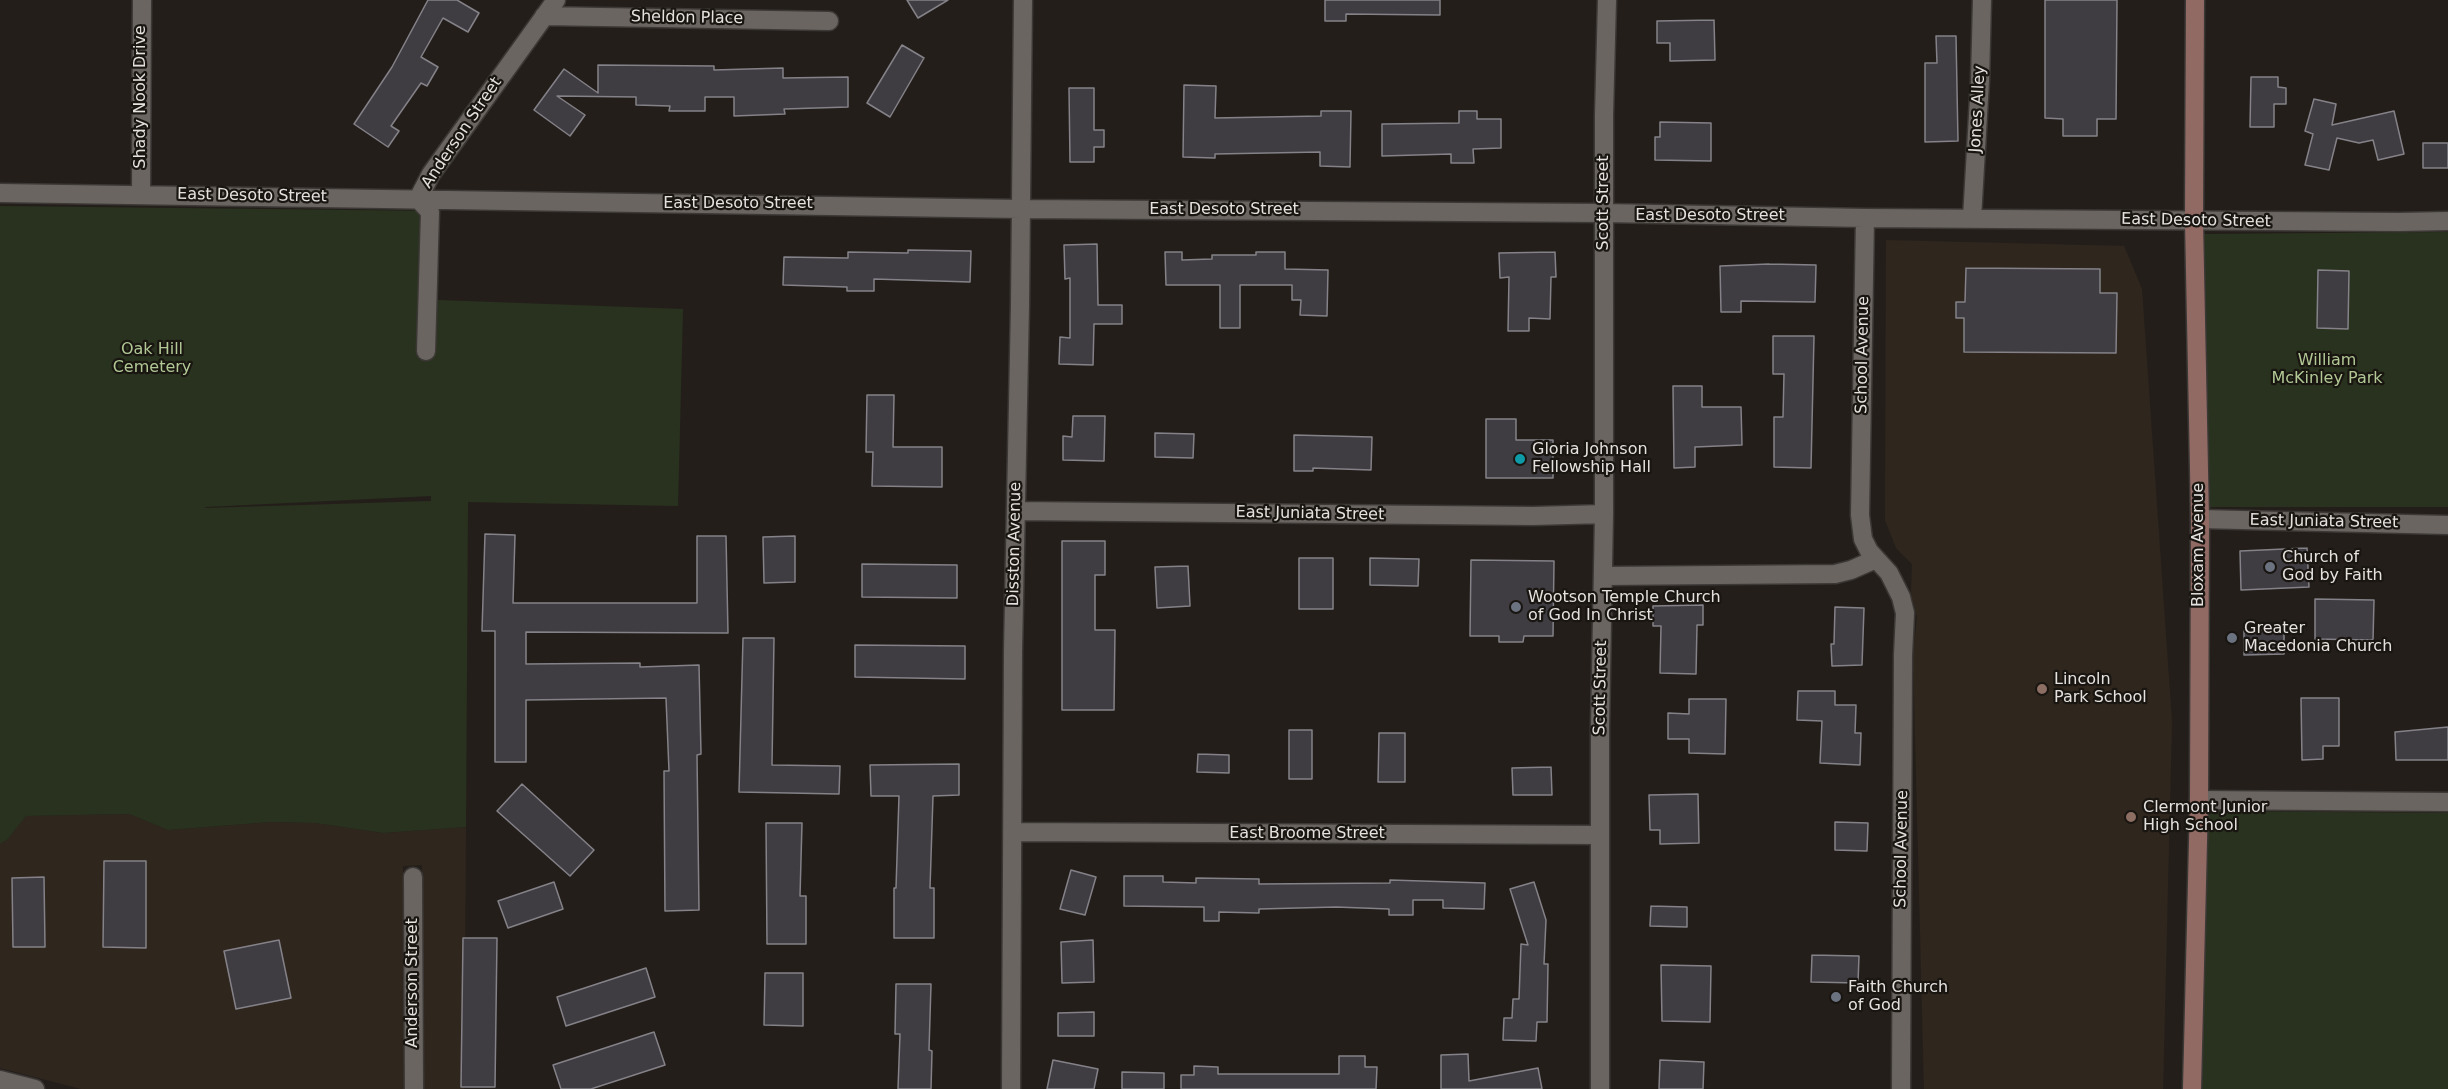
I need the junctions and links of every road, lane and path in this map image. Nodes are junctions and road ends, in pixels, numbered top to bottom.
1 (142, 0) edge
2 (556, 0) edge
3 (1023, 0) edge
4 (1606, 0) edge
5 (1982, 0) edge
6 (2195, 0) edge
7 (544, 16) junction
8 (829, 21) dead end
9 (0, 193) edge
10 (141, 195) junction
11 (418, 199) junction
12 (1021, 208) junction
13 (1604, 213) junction
14 (1865, 218) junction
15 (1972, 218) junction
16 (2194, 221) junction
17 (2448, 221) edge
18 (426, 351) dead end
19 (1016, 511) junction
20 (1604, 514) junction
21 (2200, 519) junction
22 (2448, 525) edge
23 (1876, 559) junction
24 (1604, 576) junction
25 (2199, 800) junction
26 (2448, 802) edge
27 (1014, 832) junction
28 (1600, 835) junction
29 (412, 877) dead end
30 (0, 1080) edge
31 (35, 1089) edge
32 (414, 1089) edge
33 (1011, 1089) edge
34 (1600, 1089) edge
35 (1901, 1089) edge
36 (2192, 1089) edge

1 - 10 street, Shady Nook Drive
2 - 7 street, Anderson Street
3 - 12 street, Disston Avenue
4 - 13 street, Scott Street
5 - 15 street, Jones Alley
6 - 16 street, Bloxam Avenue
7 - 8 street, Sheldon Place
7 - 11 street, Anderson Street
9 - 10 street, East Desoto Street
10 - 11 street, East Desoto Street
11 - 12 street, East Desoto Street
11 - 18 street, Anderson Street
12 - 13 street, East Desoto Street
12 - 19 street, Disston Avenue
13 - 14 street, East Desoto Street
13 - 20 street, Scott Street
14 - 15 street, East Desoto Street
14 - 23 street, School Avenue
15 - 16 street, East Desoto Street
16 - 17 street, East Desoto Street
16 - 21 street, Bloxam Avenue
19 - 20 street, East Juniata Street
19 - 27 street, Disston Avenue
20 - 24 street, Scott Street
21 - 22 street, East Juniata Street
21 - 25 street, Bloxam Avenue
23 - 24 street
23 - 35 street, School Avenue
24 - 28 street, Scott Street
25 - 26 street
25 - 36 street, Bloxam Avenue
27 - 28 street, East Broome Street
27 - 33 street, Disston Avenue
28 - 34 street, Scott Street
29 - 32 street, Anderson Street
30 - 31 street

